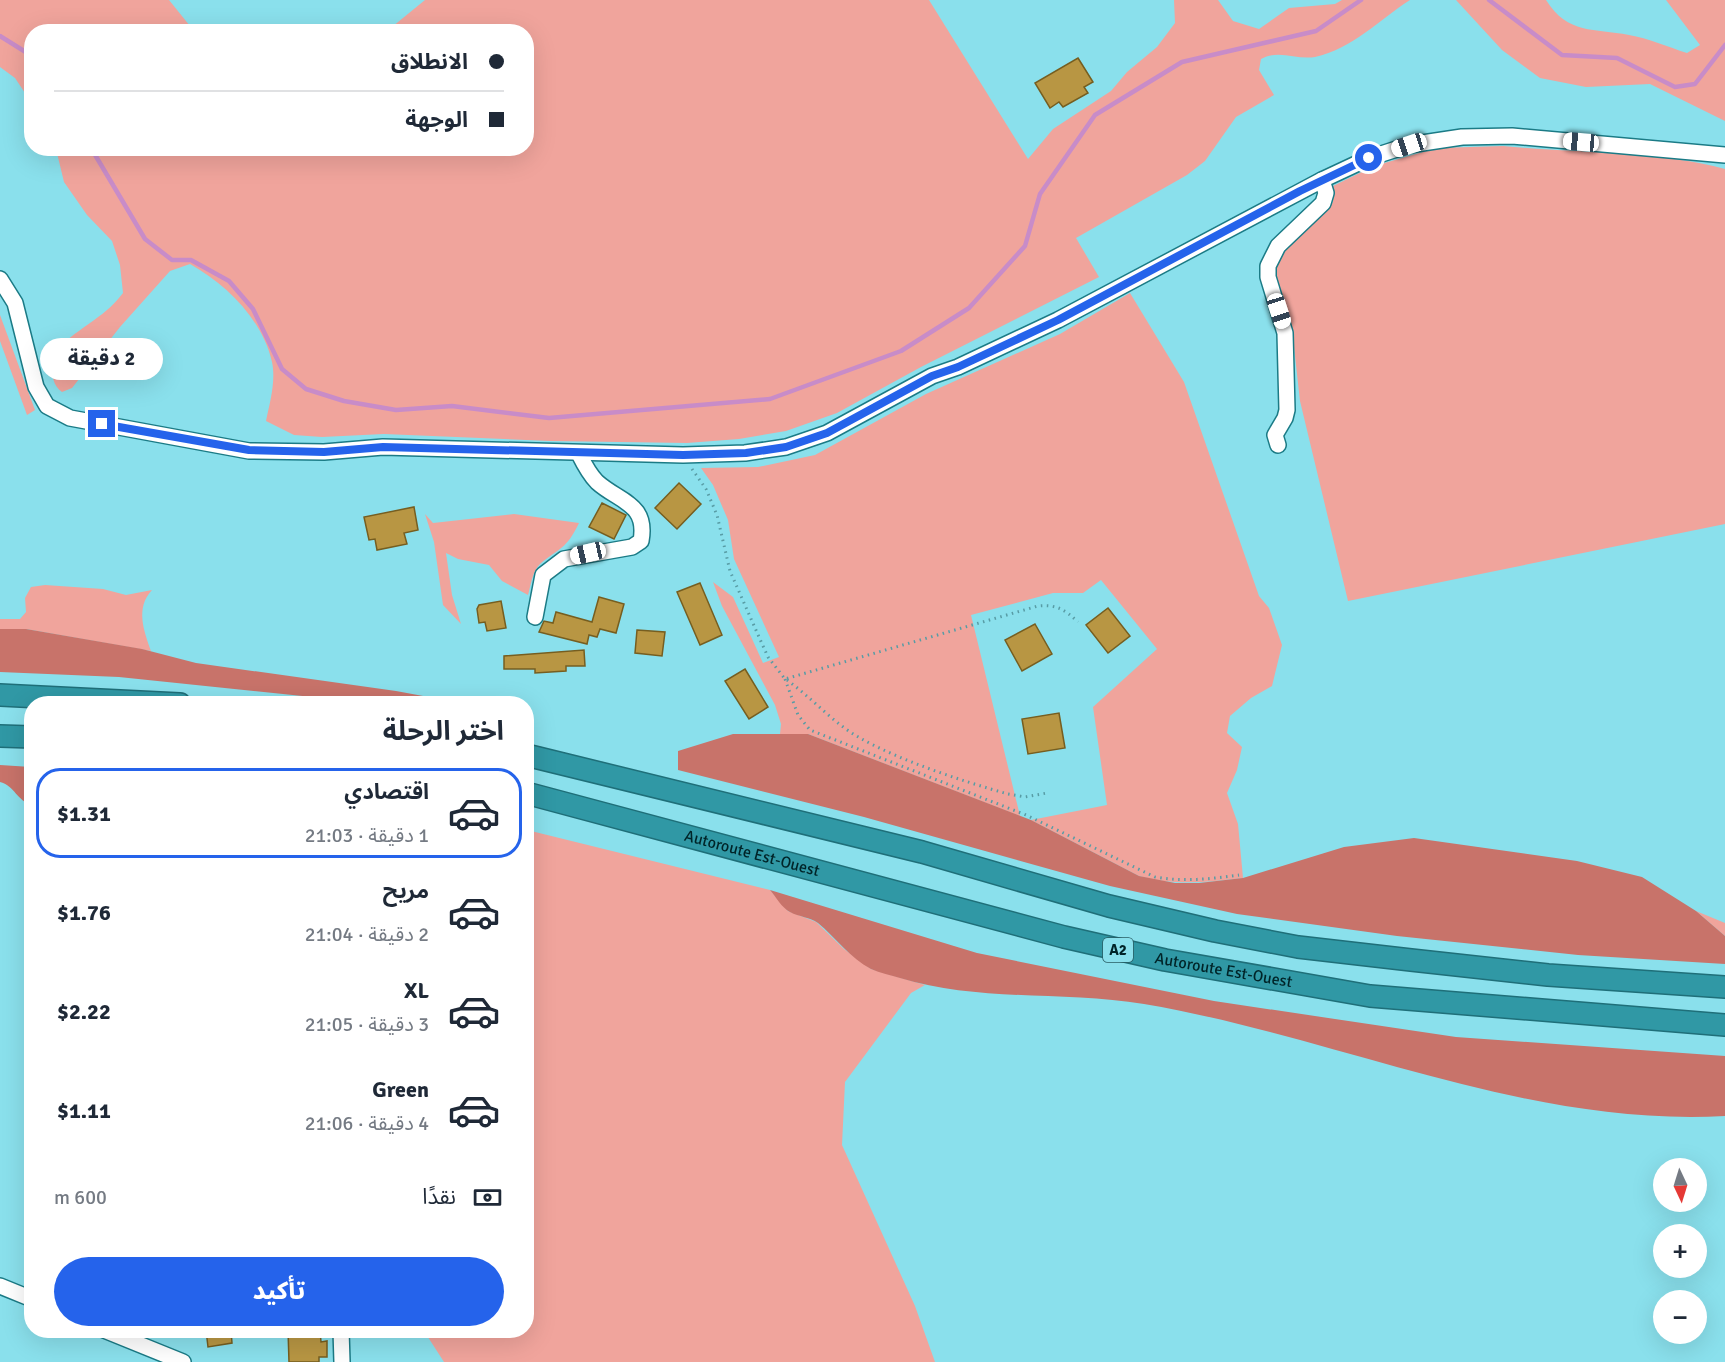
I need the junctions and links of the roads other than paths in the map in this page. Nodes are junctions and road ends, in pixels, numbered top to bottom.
1 (1725, 154) edge
2 (1322, 180) junction
3 (0, 279) edge
4 (1278, 445) dead end
5 (579, 454) junction
6 (535, 617) dead end
7 (0, 695) edge
8 (39, 696) edge
9 (0, 736) edge
10 (24, 736) edge
11 (534, 757) edge
12 (534, 795) edge
13 (1725, 987) edge
14 (1725, 1025) edge
15 (0, 1286) edge
16 (24, 1296) edge
17 (124, 1338) edge
18 (341, 1338) edge
19 (183, 1362) edge
20 (342, 1362) edge

1 - 2 street
2 - 4 street
2 - 5 street
3 - 5 street
5 - 6 street
7 - 8 highway
9 - 10 highway
11 - 13 highway
12 - 14 highway, Autoroute Est-Ouest / A2
15 - 16 street
17 - 19 street
18 - 20 street

